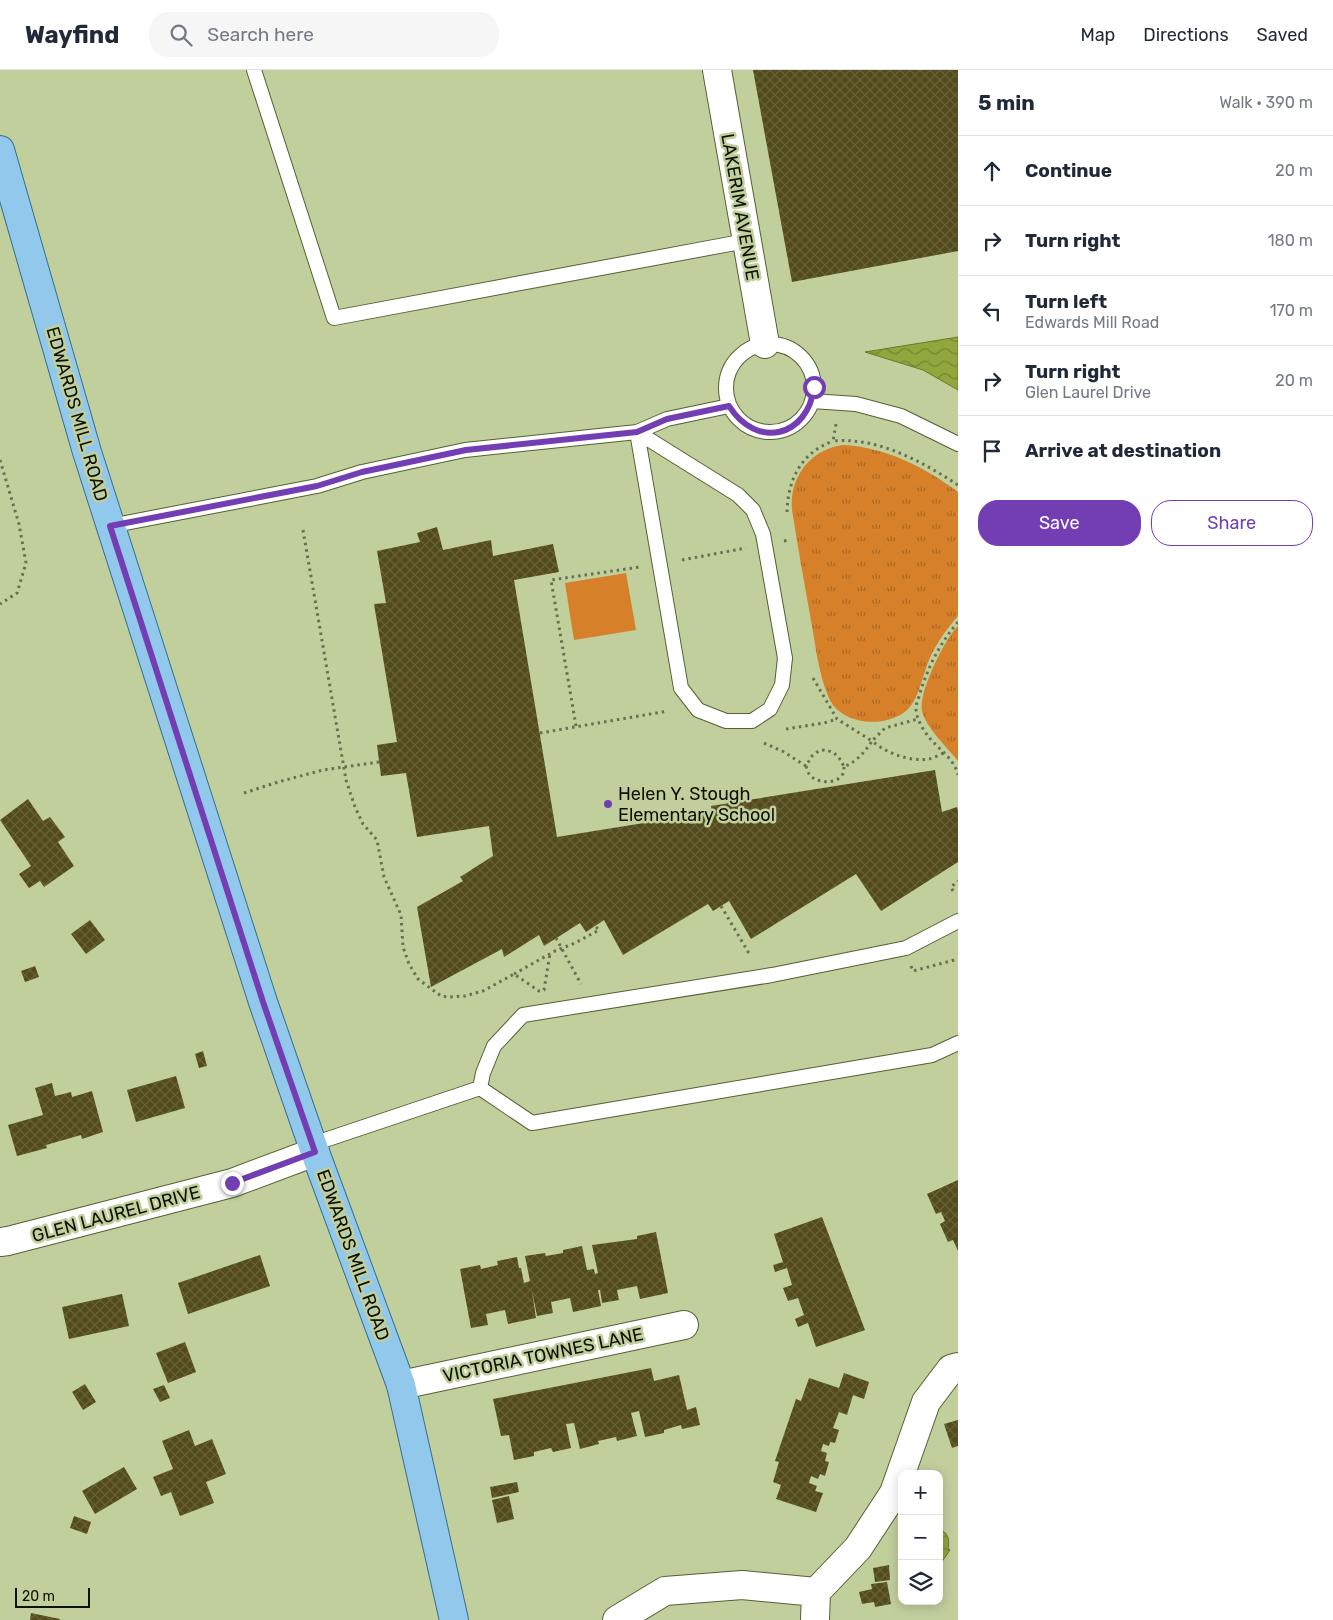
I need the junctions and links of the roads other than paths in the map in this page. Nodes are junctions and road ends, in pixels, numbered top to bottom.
1 (254, 70) edge
2 (717, 70) edge
3 (0, 150) edge
4 (746, 241) junction
5 (765, 344) junction
6 (812, 401) junction
7 (729, 406) junction
8 (637, 432) junction
9 (958, 444) edge
10 (110, 526) junction
11 (958, 921) edge
12 (958, 1043) edge
13 (480, 1088) junction
14 (314, 1148) junction
15 (0, 1242) edge
16 (684, 1325) dead end
17 (958, 1367) edge
18 (401, 1385) junction
19 (816, 1592) junction
20 (454, 1620) edge
21 (617, 1620) edge
22 (815, 1620) edge

1 - 4 lane
2 - 4 street, LAKERIM AVENUE
3 - 10 main road, EDWARDS MILL ROAD
4 - 5 street, LAKERIM AVENUE
5 - 6 lane
5 - 7 lane
6 - 7 lane
6 - 9 lane
7 - 8 lane
8 - 8 lane
8 - 10 lane
10 - 14 main road, EDWARDS MILL ROAD
11 - 13 lane
12 - 13 lane
13 - 14 lane
14 - 15 street, GLEN LAUREL DRIVE
14 - 18 main road, EDWARDS MILL ROAD
16 - 18 street, VICTORIA TOWNES LANE
17 - 19 street
18 - 20 main road, EDWARDS MILL ROAD
19 - 21 street
19 - 22 street

